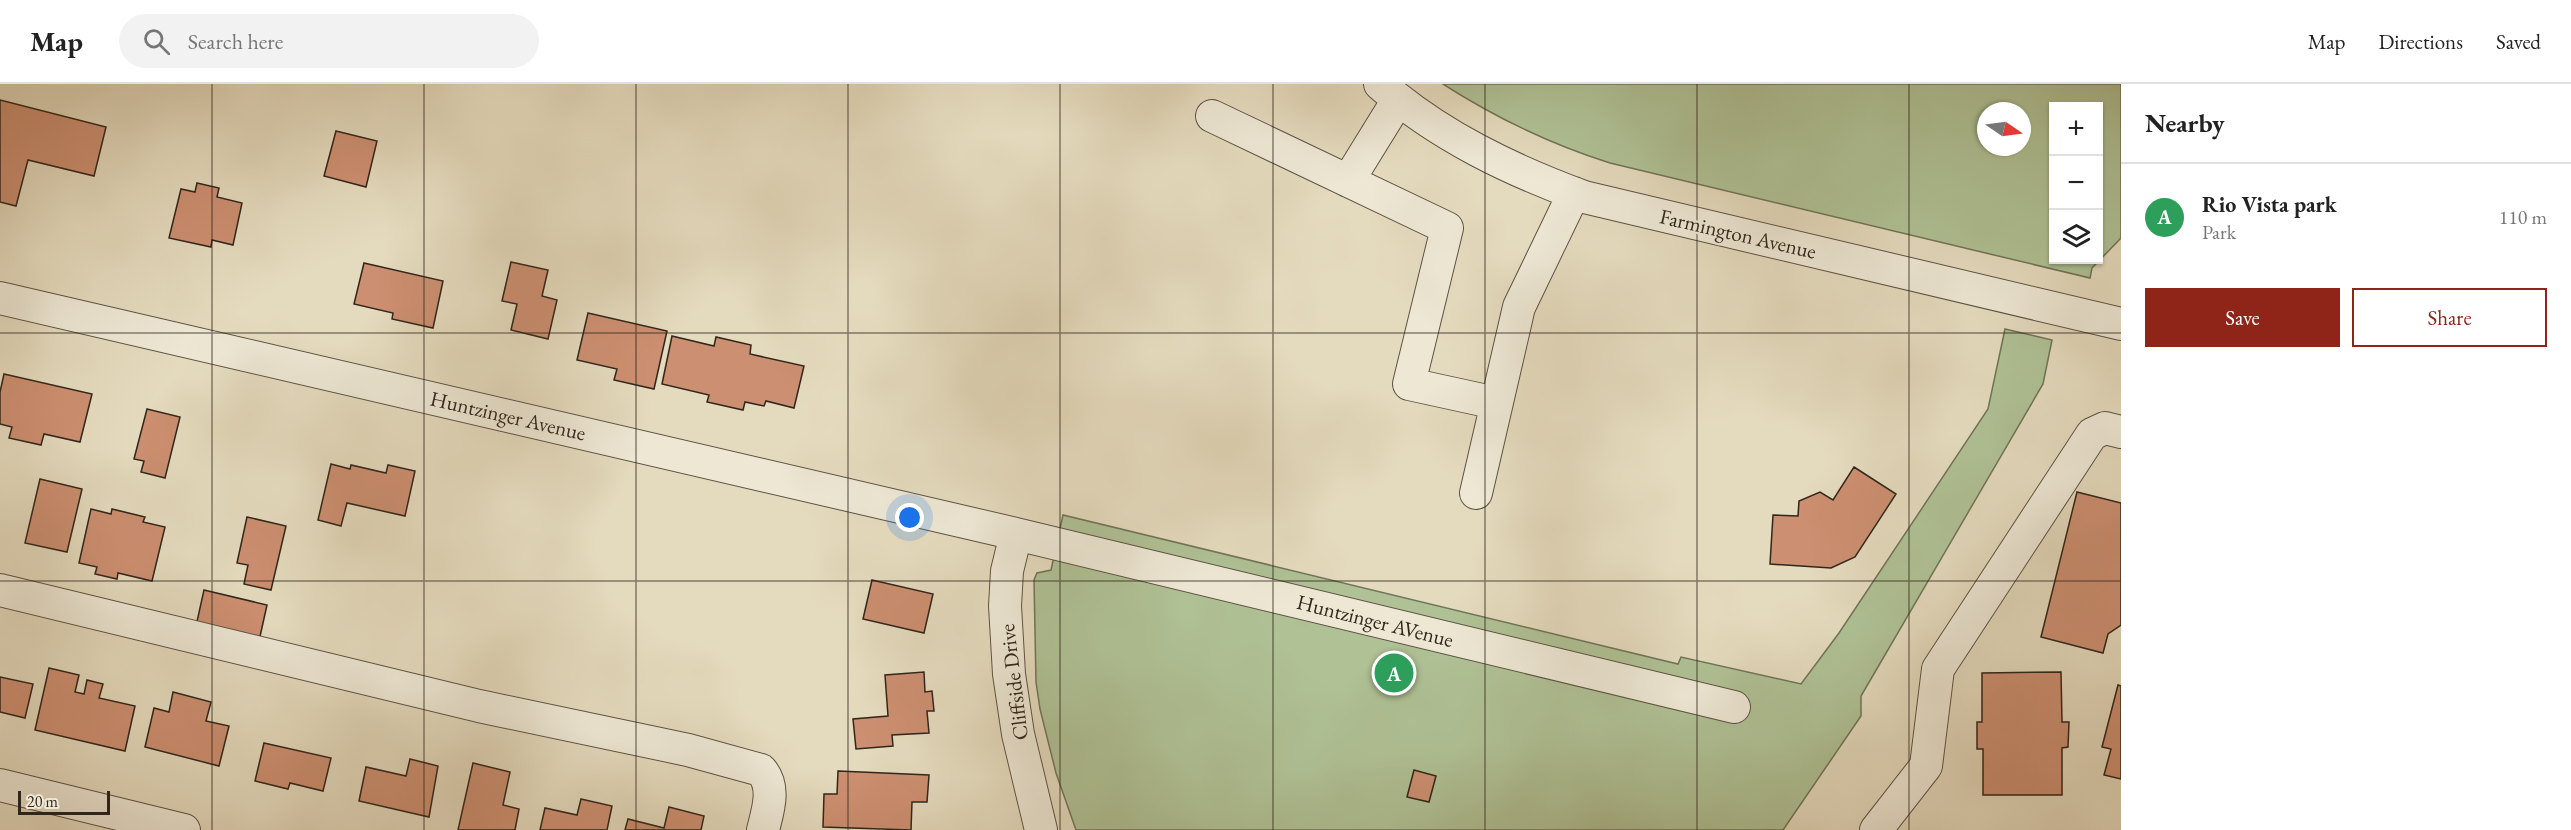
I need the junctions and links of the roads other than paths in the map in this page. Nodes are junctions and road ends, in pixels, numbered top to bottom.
1 (1389, 92) edge
2 (1212, 116) dead end
3 (1348, 181) junction
4 (1574, 193) junction
5 (0, 298) edge
6 (2121, 324) edge
7 (1496, 403) junction
8 (2121, 432) edge
9 (1476, 494) dead end
10 (1016, 534) junction
11 (0, 591) edge
12 (1734, 707) dead end
13 (0, 785) edge
14 (184, 830) edge
15 (763, 830) edge
16 (1041, 830) edge
17 (1876, 830) edge

1 - 3 street
1 - 4 street, Farmington Avenue
2 - 3 street
3 - 7 street
4 - 6 street, Farmington Avenue
4 - 7 street
5 - 10 street, Huntzinger Avenue
7 - 9 street
8 - 17 street
10 - 12 street, Huntzinger AVenue
10 - 16 street, Cliffside Drive
11 - 15 street
13 - 14 street

